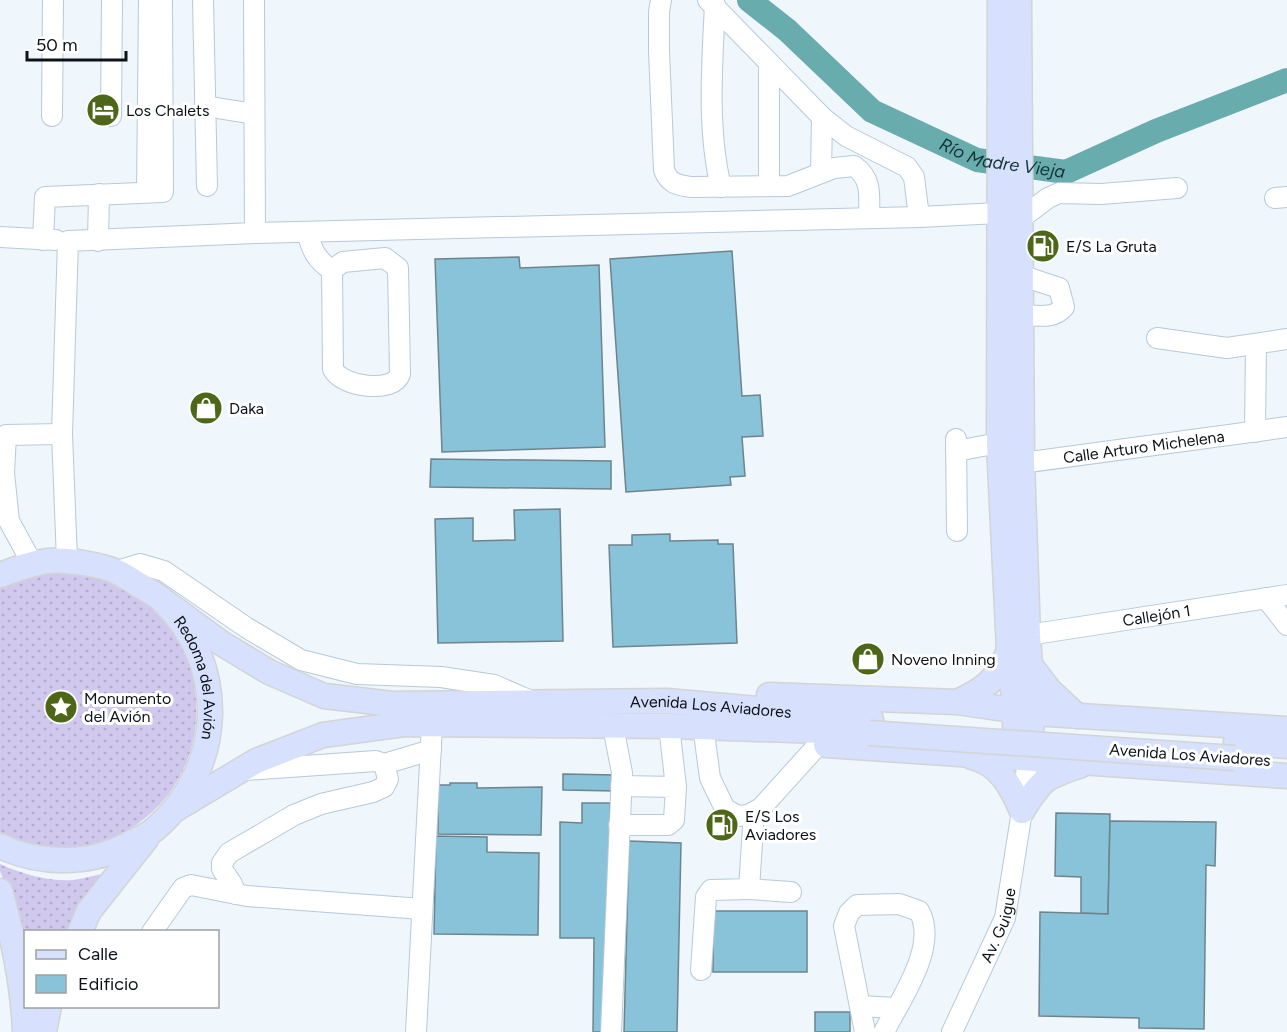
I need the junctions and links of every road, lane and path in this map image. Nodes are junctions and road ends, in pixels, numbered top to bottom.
1 (53, 0) edge
2 (112, 0) edge
3 (148, 0) edge
4 (162, 0) edge
5 (204, 0) edge
6 (254, 0) edge
7 (661, 0) edge
8 (1000, 0) edge
9 (1019, 0) edge
10 (712, 3) edge
11 (769, 63) junction
12 (155, 104) junction
13 (205, 106) junction
14 (254, 114) junction
15 (52, 116) dead end
16 (111, 116) dead end
17 (822, 117) junction
18 (1010, 126) junction
19 (821, 173) junction
20 (207, 186) dead end
21 (770, 186) junction
22 (721, 187) junction
23 (1178, 188) dead end
24 (99, 194) junction
25 (1010, 205) junction
26 (919, 217) junction
27 (869, 218) junction
28 (387, 230) junction
29 (307, 232) junction
30 (255, 233) junction
31 (0, 237) edge
32 (43, 240) junction
33 (68, 241) junction
34 (98, 241) junction
35 (386, 258) junction
36 (332, 270) junction
37 (1020, 275) junction
38 (1020, 315) junction
39 (1157, 338) dead end
40 (1287, 339) edge
41 (1256, 345) junction
42 (1287, 427) edge
43 (1255, 432) junction
44 (3, 435) edge
45 (63, 435) junction
46 (1007, 457) junction
47 (4, 521) edge
48 (957, 531) dead end
49 (67, 560) junction
50 (32, 563) junction
51 (117, 572) junction
52 (0, 575) edge
53 (1287, 595) edge
54 (1266, 598) junction
55 (161, 599) junction
56 (1287, 625) edge
57 (1028, 635) junction
58 (1009, 651) junction
59 (1030, 665) junction
60 (667, 701) junction
61 (533, 702) junction
62 (957, 702) junction
63 (1024, 712) junction
64 (1077, 716) junction
65 (432, 725) junction
66 (613, 726) junction
67 (669, 726) junction
68 (870, 726) junction
69 (1287, 729) edge
70 (704, 733) junction
71 (818, 745) junction
72 (1287, 746) edge
73 (430, 750) junction
74 (1235, 750) junction
75 (958, 754) junction
76 (1021, 758) junction
77 (1090, 762) junction
78 (1287, 762) edge
79 (384, 764) junction
80 (240, 770) junction
81 (1287, 776) edge
82 (621, 786) junction
83 (676, 787) junction
84 (176, 808) junction
85 (1022, 810) junction
86 (753, 812) junction
87 (620, 825) junction
88 (153, 831) junction
89 (0, 846) edge
90 (749, 889) junction
91 (0, 891) edge
92 (791, 892) dead end
93 (236, 894) junction
94 (422, 909) junction
95 (81, 930) edge
96 (153, 930) edge
97 (701, 970) dead end
98 (860, 1006) junction
99 (49, 1008) edge
100 (896, 1008) junction
101 (25, 1032) edge
102 (44, 1032) edge
103 (416, 1032) edge
104 (611, 1032) edge
105 (865, 1032) edge
106 (884, 1032) edge
107 (952, 1032) edge

1 - 15 street
2 - 16 street
3 - 12 street
4 - 12 street
5 - 13 street
6 - 14 street
7 - 22 street
8 - 18 main road
9 - 18 main road
10 - 11 street
10 - 22 street
11 - 17 street
11 - 21 street
12 - 24 street
13 - 14 street
13 - 20 street
14 - 30 street
17 - 19 street
17 - 26 street
18 - 25 main road
19 - 21 street
19 - 27 street
21 - 22 street
23 - 25 street
24 - 32 street
24 - 34 street
25 - 26 street
25 - 37 main road
25 - 46 main road
26 - 27 street
27 - 28 street
28 - 29 street
28 - 35 street
29 - 30 street
29 - 36 street
30 - 34 street
31 - 32 street
32 - 33 street
33 - 34 street
33 - 45 street
35 - 36 street
35 - 36 street
37 - 38 main road
37 - 38 street
38 - 46 main road
39 - 41 street
40 - 41 street
41 - 43 street
42 - 43 street, Calle Arturo Michelena
43 - 46 street, Calle Arturo Michelena
44 - 45 street
44 - 47 street
45 - 49 street
46 - 48 street, Calle Arturo Michelena
46 - 57 main road
46 - 58 main road
47 - 50 street
49 - 50 main road, Redoma del Avión
49 - 51 main road, Redoma del Avión
50 - 52 main road, Redoma del Avión
51 - 55 main road, Redoma del Avión
51 - 61 street
53 - 54 street, Callejón 1
54 - 56 street
54 - 57 street, Callejón 1
55 - 61 main road, Avenida Los Aviadores
55 - 84 main road, Redoma del Avión
57 - 59 main road
58 - 62 main road
58 - 63 main road
59 - 63 main road
59 - 64 main road
60 - 61 main road, Avenida Los Aviadores
60 - 62 main road
60 - 68 main road, Avenida Los Aviadores
62 - 63 main road
63 - 64 main road
63 - 76 main road
64 - 69 main road
65 - 66 main road, Avenida Los Aviadores
65 - 73 street
65 - 80 main road, Avenida Los Aviadores
66 - 67 main road, Avenida Los Aviadores
66 - 82 street
67 - 68 main road, Avenida Los Aviadores
67 - 70 main road
67 - 83 street
68 - 74 main road, Avenida Los Aviadores
70 - 71 main road
70 - 86 street
71 - 75 main road
71 - 86 street
72 - 74 main road, Avenida Los Aviadores
73 - 79 street
73 - 94 street
74 - 78 main road, Avenida Los Aviadores
75 - 76 main road
75 - 85 main road
76 - 77 main road
76 - 85 street, Av. Guigue
77 - 81 main road
77 - 85 main road
79 - 80 street
79 - 93 street
80 - 84 main road, Avenida Los Aviadores
82 - 83 street
82 - 87 street
83 - 87 street
84 - 88 main road, Redoma del Avión
85 - 107 street, Av. Guigue
86 - 90 street
87 - 104 street
88 - 89 main road, Redoma del Avión
88 - 95 main road
90 - 92 street
90 - 97 street
91 - 101 main road
93 - 94 street
93 - 96 street
94 - 103 street
98 - 100 street
98 - 100 street
98 - 105 street
99 - 102 main road
100 - 106 street

